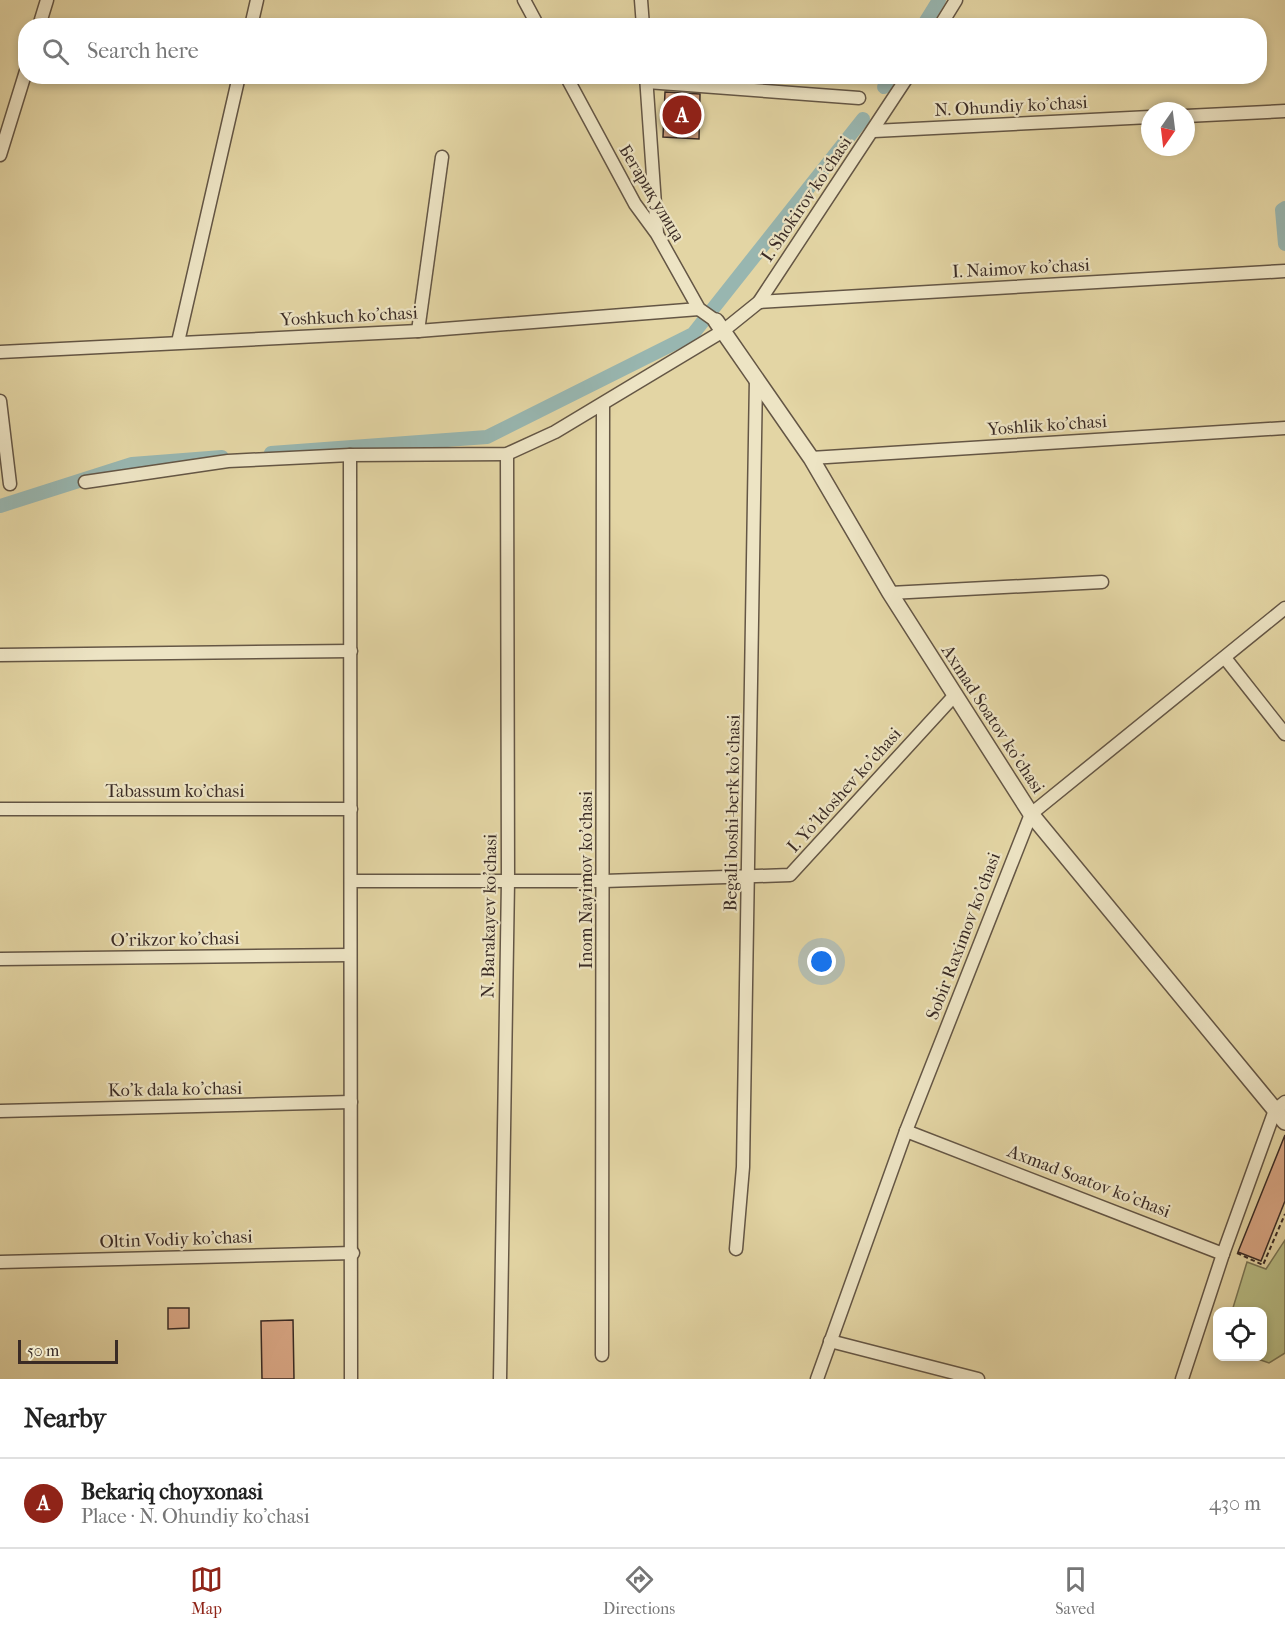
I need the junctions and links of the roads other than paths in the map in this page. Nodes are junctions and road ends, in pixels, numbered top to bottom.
1 (47, 0) edge
2 (256, 0) edge
3 (524, 0) edge
4 (641, 0) edge
5 (956, 0) edge
6 (41, 18) edge
7 (253, 18) edge
8 (534, 18) edge
9 (642, 18) edge
10 (945, 18) edge
11 (22, 84) edge
12 (237, 84) edge
13 (570, 84) edge
14 (646, 84) edge
15 (702, 84) edge
16 (903, 84) edge
17 (859, 98) dead end
18 (1285, 111) edge
19 (1195, 116) edge
20 (1141, 117) edge
21 (874, 131) junction
22 (0, 155) edge
23 (442, 157) dead end
24 (657, 234) junction
25 (1285, 271) edge
26 (759, 302) junction
27 (711, 319) junction
28 (418, 331) junction
29 (178, 342) junction
30 (0, 352) edge
31 (756, 378) junction
32 (0, 401) edge
33 (603, 405) junction
34 (1285, 428) edge
35 (507, 454) junction
36 (350, 455) junction
37 (812, 458) junction
38 (85, 482) dead end
39 (10, 484) dead end
40 (1102, 582) dead end
41 (890, 593) junction
42 (1285, 608) edge
43 (351, 651) junction
44 (0, 655) edge
45 (1225, 658) junction
46 (954, 696) junction
47 (1285, 734) edge
48 (0, 809) edge
49 (351, 809) junction
50 (1031, 814) junction
51 (749, 876) junction
52 (351, 881) junction
53 (508, 881) junction
54 (604, 881) junction
55 (350, 955) junction
56 (0, 959) edge
57 (351, 1102) junction
58 (0, 1111) edge
59 (1282, 1111) edge
60 (906, 1131) junction
61 (736, 1249) dead end
62 (1224, 1251) junction
63 (353, 1252) junction
64 (0, 1262) edge
65 (830, 1341) junction
66 (602, 1355) dead end
67 (351, 1379) edge
68 (500, 1379) edge
69 (817, 1379) edge
70 (978, 1379) edge
71 (1182, 1379) edge

1 - 6 street
2 - 7 street
3 - 8 street
4 - 9 street
5 - 10 street
11 - 22 street
12 - 29 street
13 - 24 street, Бегариқ улица
14 - 24 street
15 - 17 street
16 - 21 street, I. Shokirov ko'chasi
18 - 19 street
20 - 21 street, N. Ohundiy ko'chasi
21 - 26 street, I. Shokirov ko'chasi
23 - 28 street
24 - 27 street, Бегариқ улица
25 - 26 street, I. Naimov ko'chasi
26 - 27 street, I. Shokirov ko'chasi
27 - 28 street, Yoshkuch ko'chasi
27 - 31 street, Axmad Soatov ko'chasi
27 - 33 street, I. Shokirov ko'chasi
28 - 29 street, Yoshkuch ko'chasi
29 - 30 street, Yoshkuch ko'chasi
31 - 37 street, Axmad Soatov ko'chasi
31 - 51 street, Begali boshi-berk ko'chasi
32 - 39 street
33 - 35 street, I. Shokirov ko'chasi
33 - 54 street, Inom Nayimov ko'chasi
34 - 37 street, Yoshlik ko'chasi
35 - 36 street
35 - 53 street, N. Barakayev ko'chasi
36 - 38 street
36 - 43 street
37 - 41 street, Axmad Soatov ko'chasi
40 - 41 street
41 - 46 street, Axmad Soatov ko'chasi
42 - 45 street, Sobir Raximov ko'chasi
43 - 44 street
43 - 49 street
45 - 47 street
45 - 50 street, Sobir Raximov ko'chasi
46 - 50 street, Axmad Soatov ko'chasi
46 - 51 street, I. Yo'ldoshev ko'chasi
48 - 49 street, Tabassum ko'chasi
49 - 52 street
50 - 59 street, Axmad Soatov ko'chasi
50 - 60 street, Sobir Raximov ko'chasi
51 - 54 street, I. Yo'ldoshev ko'chasi
51 - 61 street, Begali boshi-berk ko'chasi
52 - 53 street, I. Yo'ldoshev ko'chasi
52 - 55 street
53 - 54 street, I. Yo'ldoshev ko'chasi
53 - 68 street, N. Barakayev ko'chasi
54 - 66 street, Inom Nayimov ko'chasi
55 - 56 street, O'rikzor ko'chasi
55 - 57 street
57 - 58 street, Ko'k dala ko'chasi
57 - 63 street
59 - 62 street, Axmad Soatov ko'chasi
60 - 62 street, Axmad Soatov ko'chasi
60 - 65 street, Sobir Raximov ko'chasi
62 - 71 street, Axmad Soatov ko'chasi
63 - 64 street, Oltin Vodiy ko'chasi
63 - 67 street
65 - 69 street, Sobir Raximov ko'chasi
65 - 70 street

